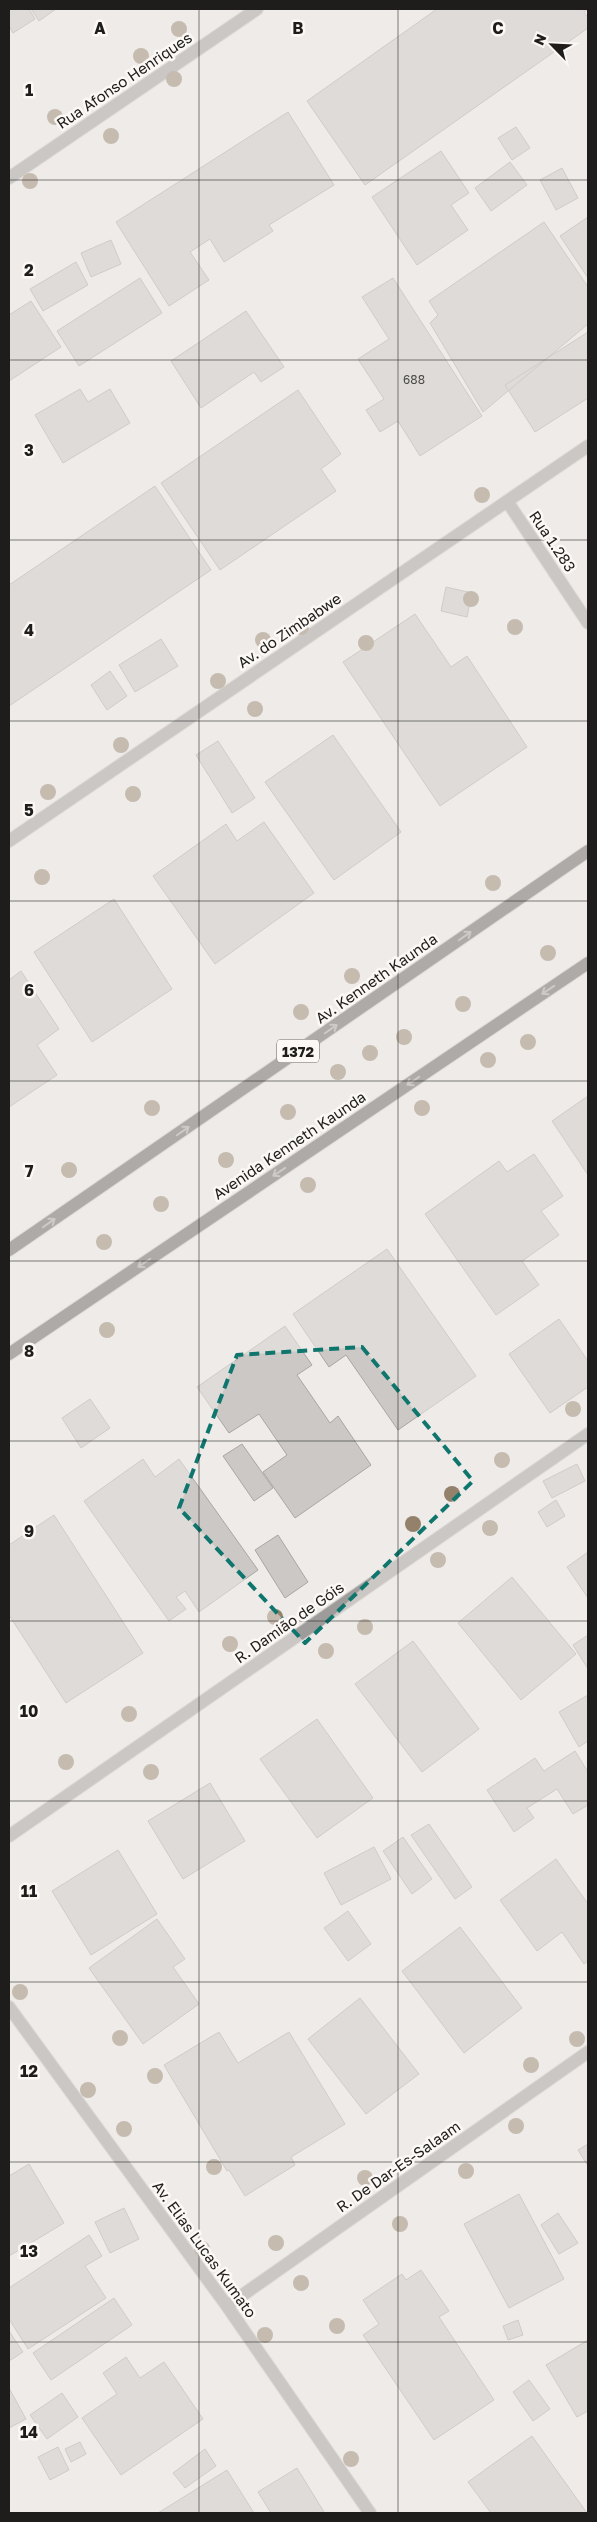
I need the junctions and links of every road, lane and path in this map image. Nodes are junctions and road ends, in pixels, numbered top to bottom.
1 (257, 9) edge
2 (9, 178) edge
3 (588, 446) edge
4 (507, 501) junction
5 (588, 623) edge
6 (9, 841) edge
7 (588, 851) edge
8 (588, 963) edge
9 (9, 1250) edge
10 (9, 1354) edge
11 (588, 1434) edge
12 (9, 1836) edge
13 (9, 2007) edge
14 (588, 2052) edge
15 (226, 2306) junction
16 (370, 2513) edge

1 - 2 street, Rua Afonso Henriques
3 - 4 street, Av. do Zimbabwe
4 - 5 street, Rua 1.283
4 - 6 street, Av. do Zimbabwe
9 -> 7 main road, Av. Kenneth Kaunda / 1372
8 -> 10 main road, Avenida Kenneth Kaunda
11 - 12 street, R. Damião de Góis
13 - 15 street, Av. Elias Lucas Kumato
14 - 15 street, R. De Dar-Es-Salaam
15 - 16 street, Av. Elias Lucas Kumato

